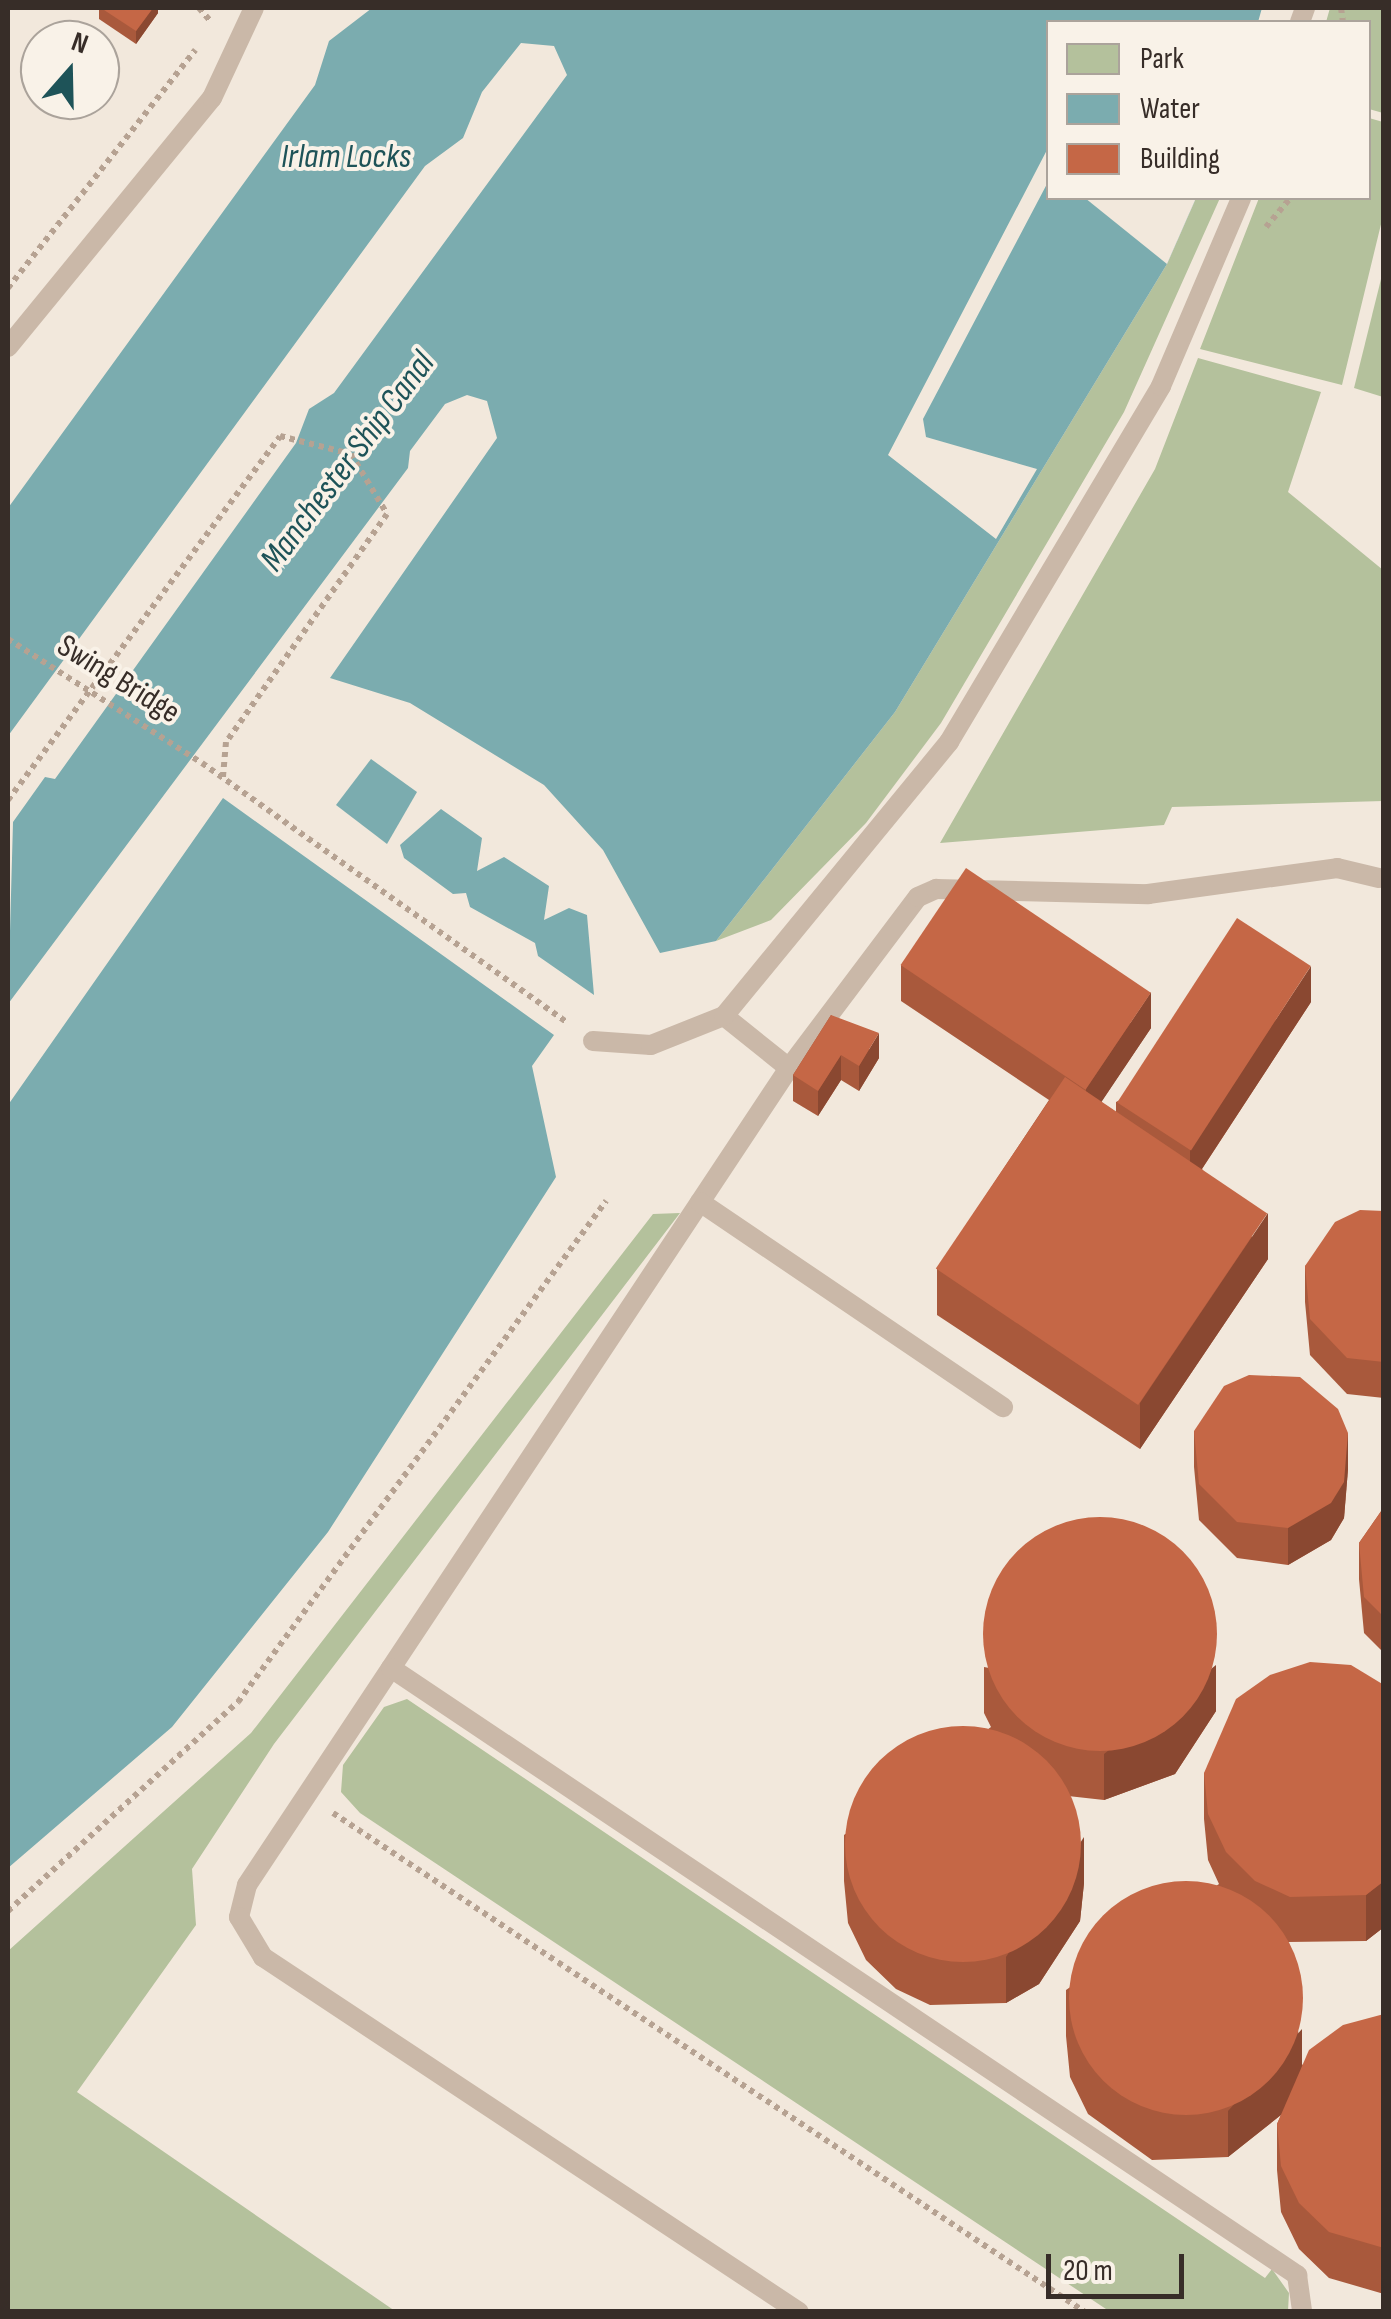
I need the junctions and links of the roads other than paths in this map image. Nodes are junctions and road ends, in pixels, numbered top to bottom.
1 (254, 8) edge
2 (1240, 200) edge
3 (8, 347) edge
4 (1380, 878) dead end
5 (724, 1016) junction
6 (592, 1040) road end
7 (789, 1068) junction
8 (700, 1202) junction
9 (1004, 1407) dead end
10 (391, 1668) junction
11 (798, 2312) edge
12 (1302, 2312) edge

1 - 3 lane
2 - 5 lane
4 - 7 lane
5 - 6 lane
5 - 7 lane
7 - 8 lane
8 - 9 lane
8 - 10 lane
10 - 11 lane
10 - 12 lane

